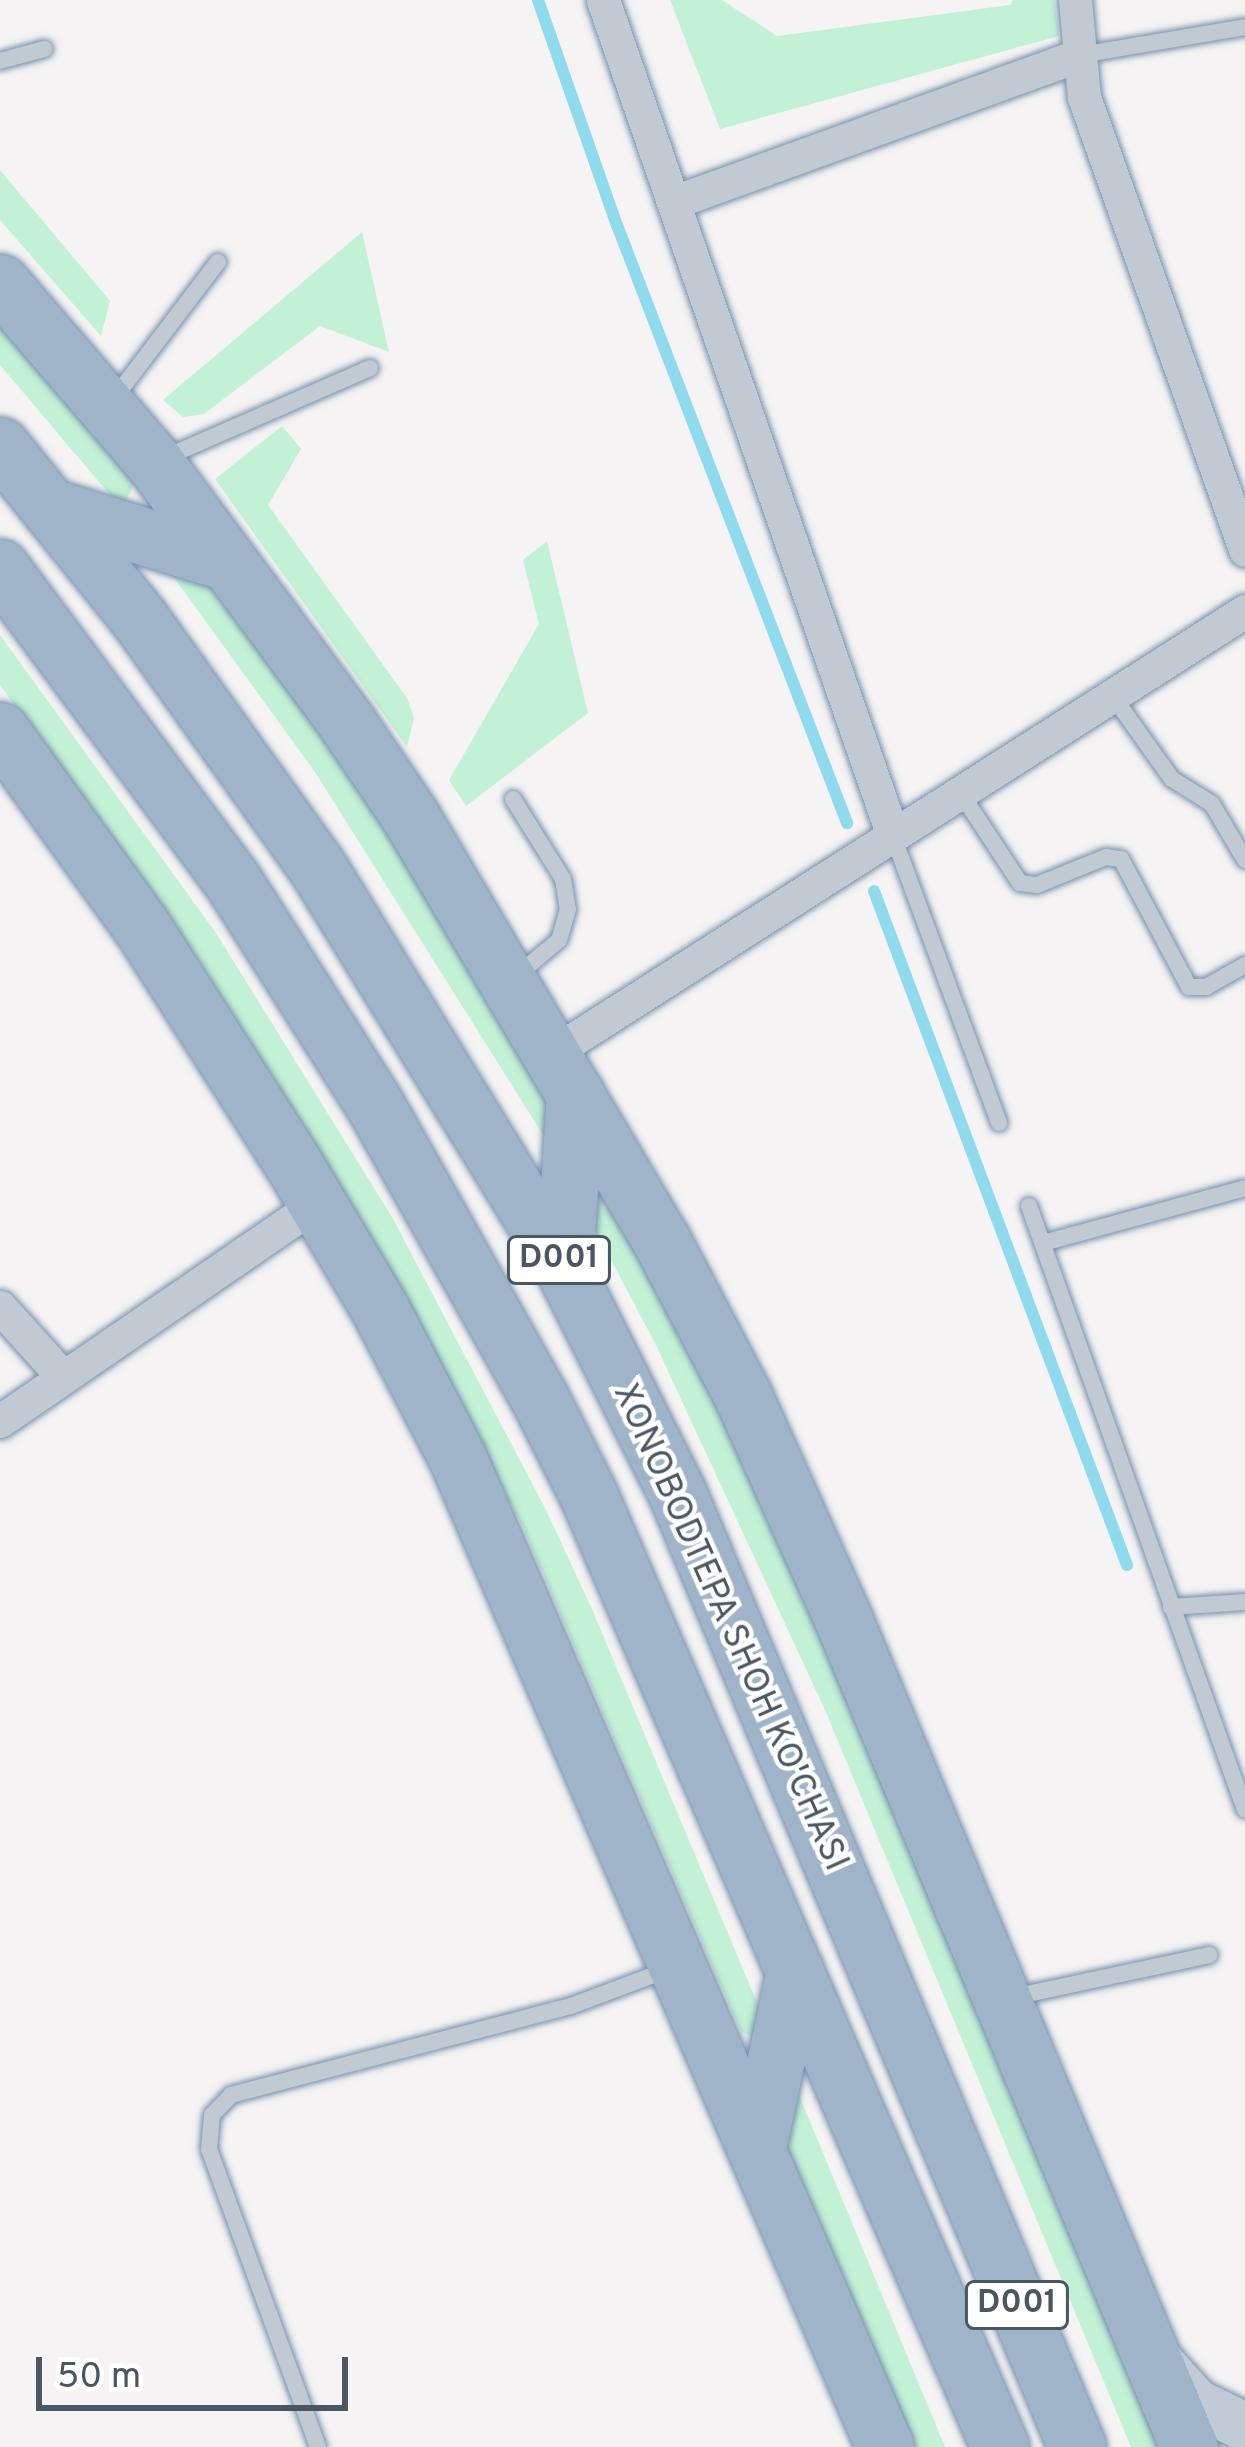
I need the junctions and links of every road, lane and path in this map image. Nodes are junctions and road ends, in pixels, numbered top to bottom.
1 (604, 0) edge
2 (1075, 0) edge
3 (1245, 27) edge
4 (44, 49) dead end
5 (1080, 56) junction
6 (0, 61) edge
7 (674, 202) junction
8 (218, 262) dead end
9 (0, 284) edge
10 (370, 368) dead end
11 (108, 406) junction
12 (0, 446) edge
13 (154, 462) junction
14 (49, 507) junction
15 (1245, 550) edge
16 (228, 562) junction
17 (0, 568) edge
18 (1245, 611) edge
19 (1112, 695) junction
20 (0, 731) edge
21 (960, 792) junction
22 (513, 799) dead end
23 (893, 836) junction
24 (1245, 860) edge
25 (1245, 964) edge
26 (509, 981) junction
27 (564, 1073) junction
28 (999, 1123) dead end
29 (1245, 1189) edge
30 (317, 1203) junction
31 (1029, 1206) dead end
32 (1043, 1243) junction
33 (564, 1268) junction
34 (0, 1307) edge
35 (63, 1377) junction
36 (0, 1421) edge
37 (1241, 1606) edge
38 (1171, 1607) junction
39 (754, 1678) junction
40 (681, 1709) junction
41 (1245, 1810) edge
42 (1209, 1955) dead end
43 (679, 1965) junction
44 (795, 1971) junction
45 (1003, 2000) junction
46 (758, 2148) junction
47 (1144, 2338) junction
48 (1245, 2427) edge
49 (318, 2447) edge
50 (885, 2447) edge
51 (1000, 2447) edge
52 (1077, 2447) edge
53 (1189, 2447) edge

1 - 7 street
2 - 5 street
3 - 5 lane
4 - 6 lane
5 - 7 street
5 - 15 street
7 - 23 street
8 - 11 lane
9 - 11 highway
10 - 13 lane
11 - 13 highway
12 - 14 highway, XONOBODTEPA SHOH KO'CHASI / D001
13 - 16 highway
14 - 16 highway
14 - 33 highway, XONOBODTEPA SHOH KO'CHASI / D001
16 - 26 highway
17 - 40 highway, XONOBODTEPA SHOH KO'CHASI / D001
18 - 19 street
19 - 21 street
19 - 24 lane
20 - 30 highway
21 - 23 street
21 - 25 lane
22 - 26 lane
23 - 27 street
23 - 28 lane
26 - 27 highway
27 - 33 highway
27 - 45 highway
29 - 32 lane
30 - 35 street
30 - 43 highway
31 - 32 lane
32 - 38 lane
33 - 39 highway, XONOBODTEPA SHOH KO'CHASI / D001
34 - 35 street
35 - 36 street
37 - 38 lane
38 - 41 lane
39 - 40 highway
39 - 52 highway, XONOBODTEPA SHOH KO'CHASI / D001
40 - 44 highway, XONOBODTEPA SHOH KO'CHASI / D001
42 - 45 lane
43 - 46 highway
43 - 49 lane
44 - 46 highway
44 - 51 highway, XONOBODTEPA SHOH KO'CHASI / D001
45 - 47 highway
46 - 50 highway
47 - 48 main road
47 - 53 highway

